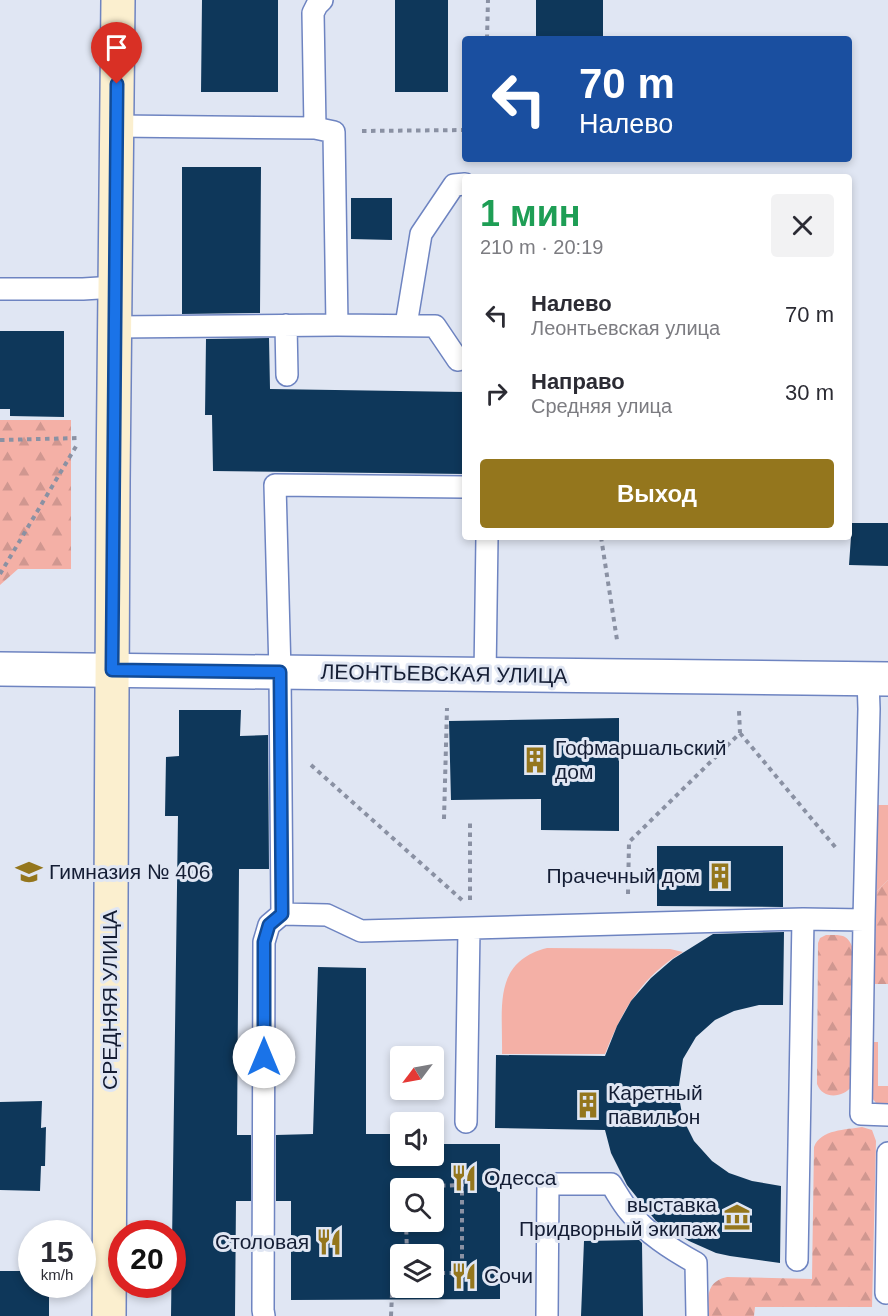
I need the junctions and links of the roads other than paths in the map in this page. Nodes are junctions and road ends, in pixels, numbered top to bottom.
1 (118, 0) edge
2 (322, 0) edge
3 (116, 126) junction
4 (325, 130) junction
5 (462, 184) edge
6 (115, 287) junction
7 (0, 289) edge
8 (286, 325) junction
9 (337, 325) junction
10 (406, 325) junction
11 (115, 327) junction
12 (458, 360) dead end
13 (287, 375) dead end
14 (462, 487) edge
15 (487, 540) edge
16 (0, 669) edge
17 (112, 670) junction
18 (280, 672) junction
19 (486, 675) junction
20 (878, 679) edge
21 (282, 914) junction
22 (803, 918) junction
23 (864, 920) junction
24 (469, 929) junction
25 (888, 1115) edge
26 (466, 1122) dead end
27 (888, 1153) edge
28 (797, 1260) dead end
29 (886, 1293) dead end
30 (109, 1316) edge
31 (264, 1316) edge
32 (547, 1316) edge
33 (697, 1316) edge

1 - 3 main road, СРЕДНЯЯ УЛИЦА
2 - 4 lane
3 - 4 lane
3 - 6 main road, СРЕДНЯЯ УЛИЦА
4 - 9 lane
5 - 10 lane
6 - 7 lane
6 - 11 main road, СРЕДНЯЯ УЛИЦА
8 - 9 lane
8 - 11 lane
8 - 13 lane
9 - 10 lane
10 - 12 lane
11 - 17 main road, СРЕДНЯЯ УЛИЦА
14 - 18 lane
15 - 19 lane
16 - 17 street, ЛЕОНТЬЕВСКАЯ УЛИЦА
17 - 18 street, ЛЕОНТЬЕВСКАЯ УЛИЦА
17 - 30 main road, СРЕДНЯЯ УЛИЦА
18 - 19 street, ЛЕОНТЬЕВСКАЯ УЛИЦА
18 - 21 lane
19 - 20 street, ЛЕОНТЬЕВСКАЯ УЛИЦА
20 - 23 lane
21 - 24 lane
21 - 31 lane
22 - 23 lane
22 - 24 lane
22 - 28 lane
23 - 25 lane
24 - 26 lane
27 - 29 lane
32 - 33 lane

